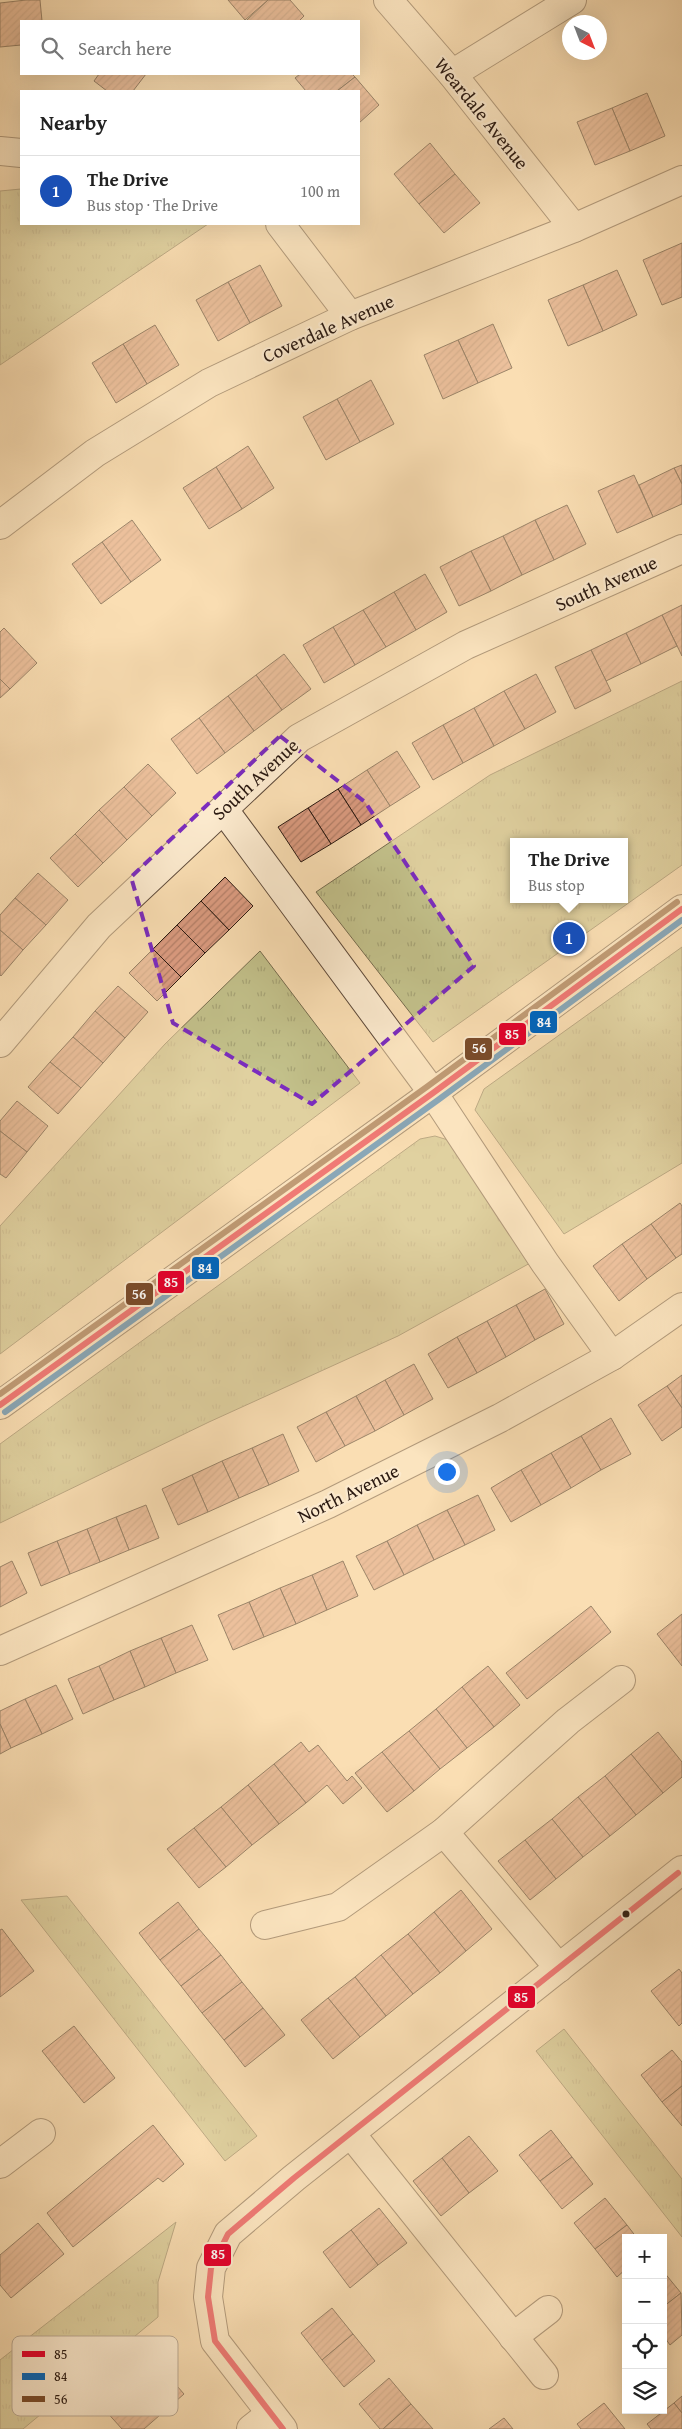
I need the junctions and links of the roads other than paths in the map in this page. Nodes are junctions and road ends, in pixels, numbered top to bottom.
1 (388, 0) edge
2 (572, 0) edge
3 (452, 74) junction
4 (0, 151) edge
5 (20, 153) edge
6 (682, 180) edge
7 (281, 225) edge
8 (574, 228) junction
9 (350, 316) junction
10 (0, 525) edge
11 (682, 549) edge
12 (224, 810) junction
13 (682, 909) edge
14 (0, 1043) edge
15 (433, 1093) junction
16 (682, 1307) edge
17 (612, 1356) junction
18 (0, 1405) edge
19 (0, 1651) edge
20 (621, 1680) dead end
21 (444, 1832) junction
22 (681, 1874) edge
23 (265, 1925) dead end
24 (559, 1968) junction
25 (41, 2133) dead end
26 (351, 2134) junction
27 (0, 2164) edge
28 (548, 2310) dead end
29 (513, 2337) junction
30 (544, 2375) dead end
31 (268, 2424) edge

1 - 3 street, Weardale Avenue
2 - 3 street
3 - 8 street, Weardale Avenue
4 - 5 street
6 - 8 street, Coverdale Avenue
7 - 9 street
8 - 9 street, Coverdale Avenue
9 - 10 street, Coverdale Avenue
11 - 12 street, South Avenue
12 - 14 street, South Avenue
12 - 15 street
13 - 15 street
15 - 17 street
15 - 18 street
16 - 17 street, North Avenue
17 - 19 street, North Avenue
20 - 21 street
21 - 23 street
21 - 24 street
22 - 24 street
24 - 26 street
25 - 27 street
26 - 29 street
26 - 31 street
28 - 29 street
29 - 30 street

